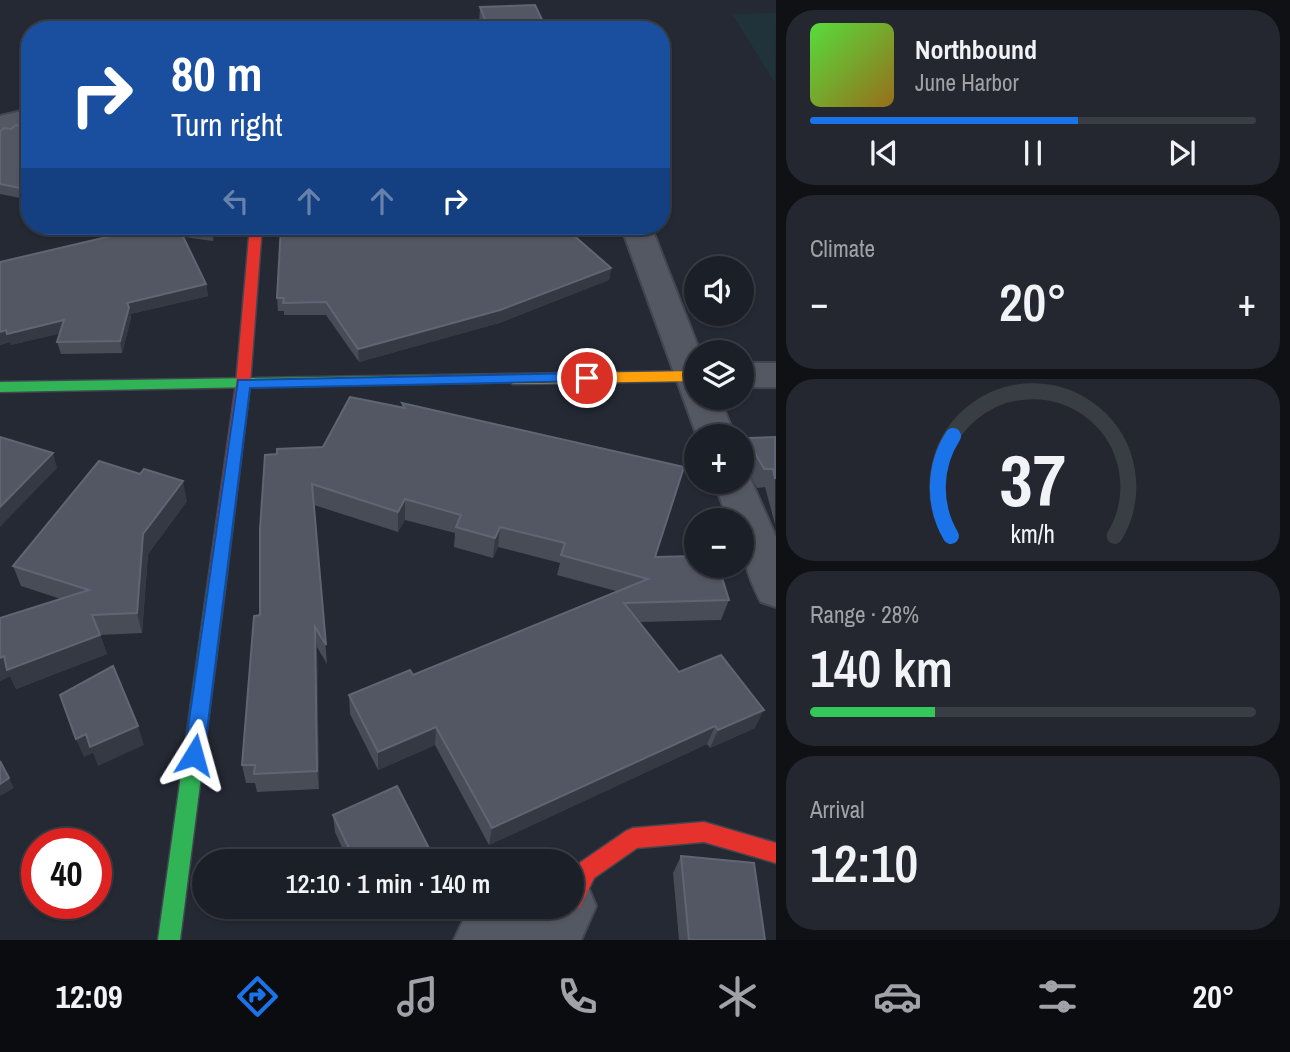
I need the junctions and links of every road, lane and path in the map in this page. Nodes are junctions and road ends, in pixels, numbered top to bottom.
1 (21, 119) edge
2 (0, 124) edge
3 (255, 235) edge
4 (639, 235) edge
5 (684, 352) edge
6 (754, 375) edge
7 (775, 375) edge
8 (243, 384) junction
9 (684, 384) edge
10 (0, 387) edge
11 (738, 494) edge
12 (775, 590) edge
13 (775, 853) edge
14 (584, 875) edge
15 (562, 919) edge
16 (169, 940) edge
17 (482, 940) edge

1 - 2 street
3 - 8 street
4 - 5 street
6 - 7 street
8 - 9 street
8 - 10 street
8 - 16 street
11 - 12 street
13 - 14 street
15 - 17 street

